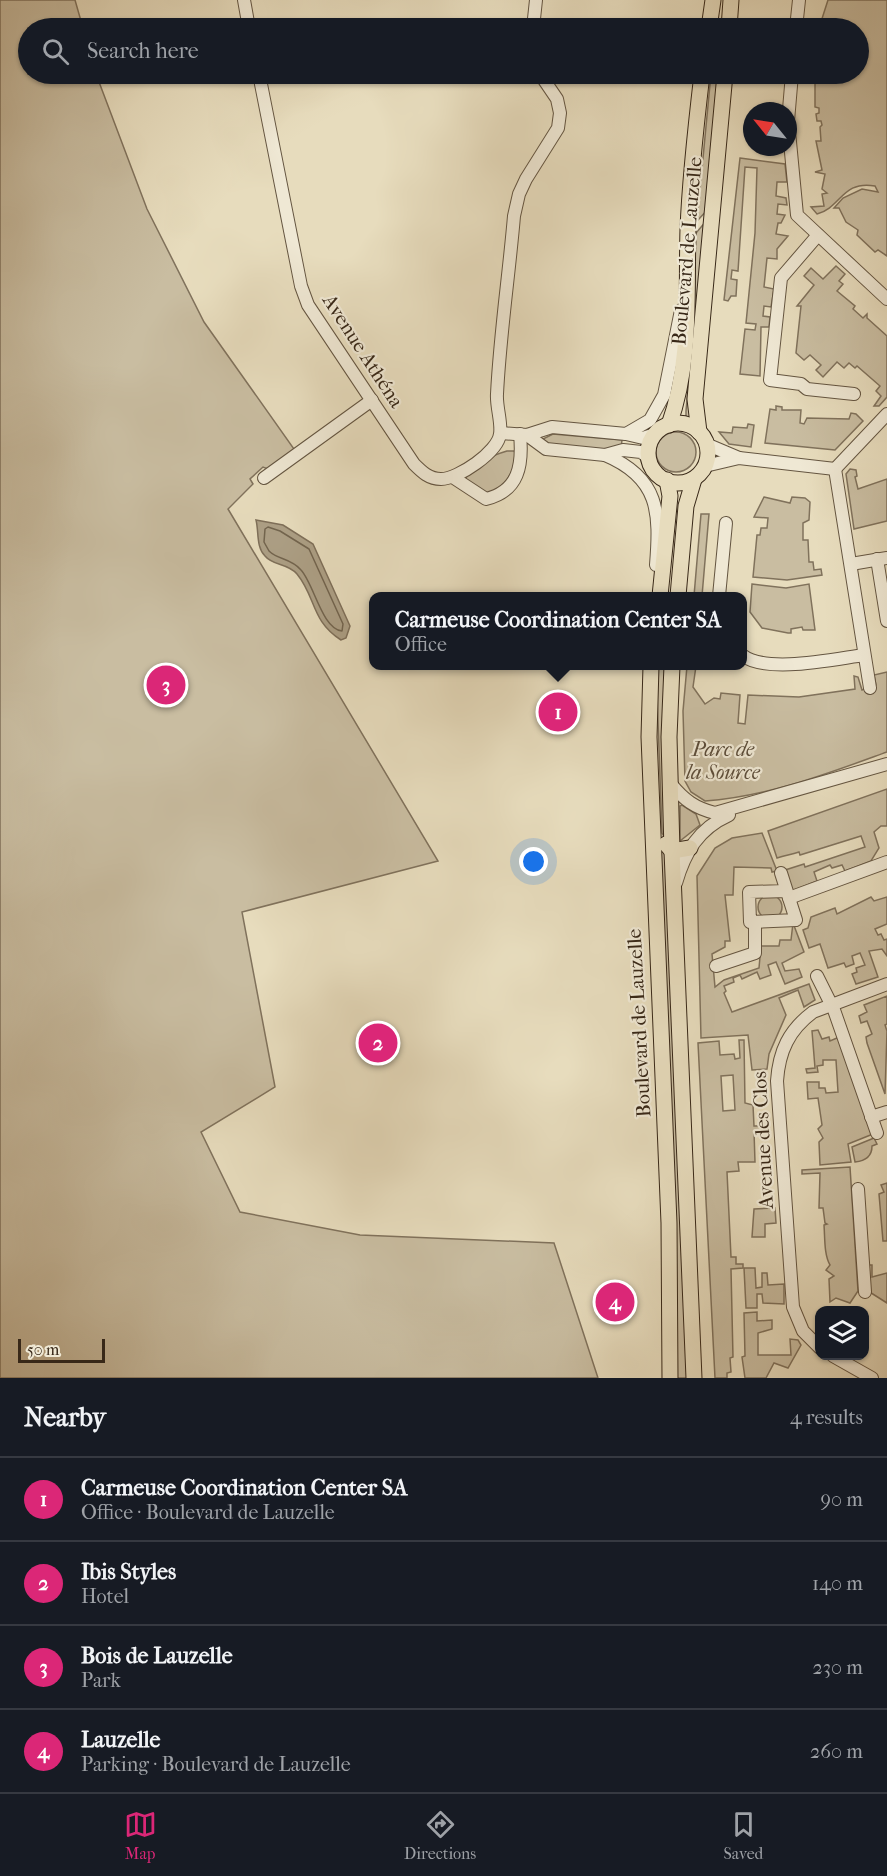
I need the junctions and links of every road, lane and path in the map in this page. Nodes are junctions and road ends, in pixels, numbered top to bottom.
1 (244, 0) edge
2 (536, 0) edge
3 (713, 0) edge
4 (731, 0) edge
5 (799, 0) edge
6 (247, 18) edge
7 (534, 18) edge
8 (710, 18) edge
9 (730, 18) edge
10 (797, 18) edge
11 (261, 84) edge
12 (547, 84) edge
13 (701, 84) edge
14 (723, 84) edge
15 (791, 84) edge
16 (688, 232) junction
17 (818, 235) junction
18 (887, 299) edge
19 (854, 394) dead end
20 (372, 400) junction
21 (887, 414) edge
22 (669, 425) junction
23 (501, 434) junction
24 (626, 434) junction
25 (655, 434) junction
26 (524, 435) junction
27 (703, 438) junction
28 (605, 455) junction
29 (648, 457) junction
30 (745, 459) junction
31 (705, 466) junction
32 (835, 469) junction
33 (264, 478) dead end
34 (453, 478) junction
35 (694, 478) junction
36 (667, 480) junction
37 (726, 523) dead end
38 (882, 559) edge
39 (851, 564) junction
40 (654, 592) edge
41 (660, 592) edge
42 (678, 592) edge
43 (719, 592) edge
44 (887, 621) edge
45 (864, 655) junction
46 (747, 659) edge
47 (651, 670) edge
48 (672, 670) edge
49 (870, 687) dead end
50 (887, 764) edge
51 (671, 784) junction
52 (757, 802) junction
53 (652, 818) junction
54 (690, 848) junction
55 (672, 850) junction
56 (887, 862) edge
57 (781, 873) dead end
58 (674, 891) junction
59 (787, 894) junction
60 (755, 922) junction
61 (716, 966) dead end
62 (817, 976) dead end
63 (887, 984) edge
64 (831, 1005) junction
65 (887, 1112) edge
66 (871, 1118) junction
67 (877, 1133) dead end
68 (858, 1189) dead end
69 (865, 1292) dead end
70 (815, 1344) edge
71 (838, 1360) edge
72 (856, 1374) edge
73 (670, 1378) edge
74 (694, 1378) edge
75 (872, 1378) edge

1 - 6 street
2 - 7 street
3 - 8 main road
4 - 9 main road
5 - 10 street
11 - 20 street, Avenue Athéna
12 - 23 street
13 - 16 main road, Boulevard de Lauzelle
14 - 27 main road, Boulevard de Lauzelle
15 - 17 street
16 - 22 main road, Boulevard de Lauzelle
16 - 24 street
17 - 18 street
17 - 19 street
20 - 33 street
20 - 34 street, Avenue Athéna
21 - 32 street
22 - 25 main road
22 - 27 main road
23 - 26 street
23 - 34 street
24 - 25 street
24 - 26 street
25 - 29 main road
26 - 28 street
26 - 34 street
27 - 30 street
27 - 31 main road
28 - 29 street
28 - 40 street
29 - 36 main road
30 - 31 street
30 - 32 street
31 - 35 main road
32 - 39 street
35 - 36 main road
35 - 42 main road
36 - 41 main road
37 - 43 street
38 - 39 street
38 - 44 street
39 - 45 street
45 - 46 street
45 - 49 street
47 - 53 main road, Boulevard de Lauzelle
48 - 51 main road, Boulevard de Lauzelle
50 - 52 street
51 - 52 street
51 - 55 main road, Boulevard de Lauzelle
52 - 54 street
53 - 55 main road
53 - 73 main road, Boulevard de Lauzelle
54 - 55 main road
54 - 58 street
55 - 58 main road, Boulevard de Lauzelle
56 - 59 street
57 - 59 street
58 - 74 main road, Boulevard de Lauzelle
59 - 60 street
59 - 60 street
60 - 61 street
62 - 64 street
63 - 64 street, Avenue des Clos
64 - 66 street
64 - 70 street, Avenue des Clos
65 - 66 street
66 - 67 street
68 - 69 street
71 - 72 street
72 - 75 street

